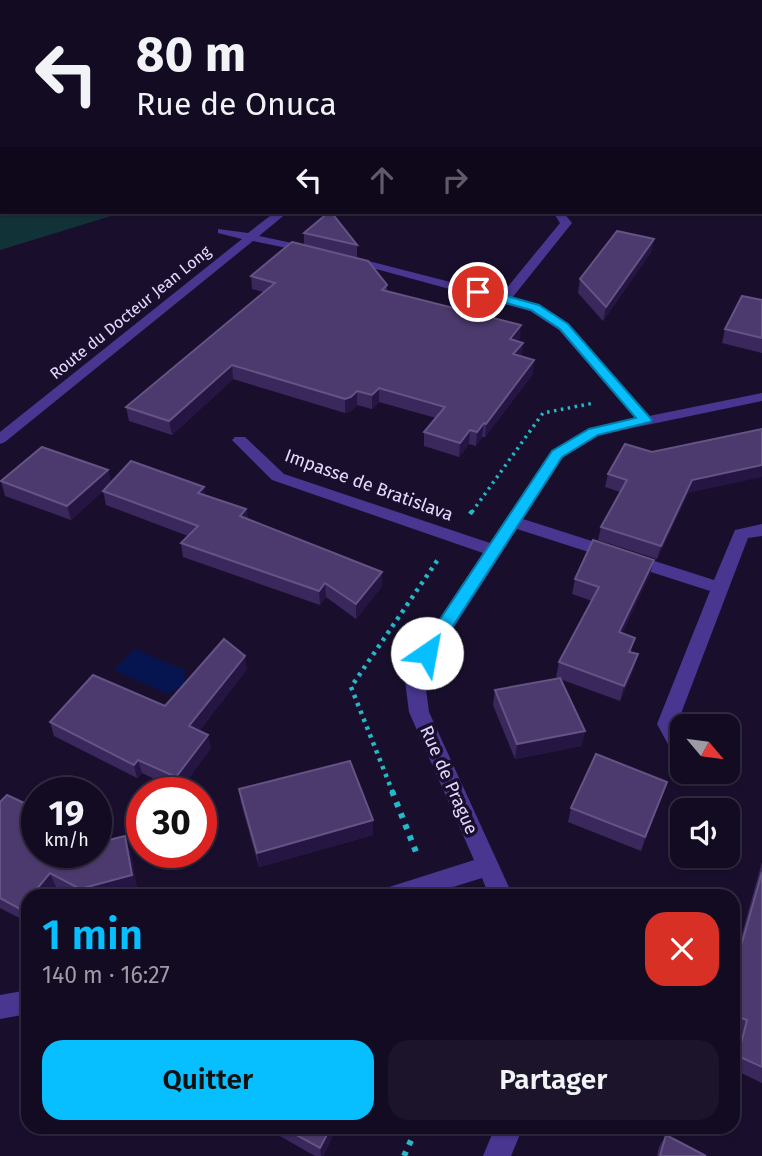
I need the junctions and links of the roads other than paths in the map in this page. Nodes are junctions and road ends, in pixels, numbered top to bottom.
1 (279, 214) edge
2 (559, 214) edge
3 (222, 231) dead end
4 (250, 237) junction
5 (505, 298) junction
6 (762, 397) edge
7 (645, 420) junction
8 (0, 439) edge
9 (240, 440) dead end
10 (513, 522) junction
11 (762, 530) edge
12 (494, 551) junction
13 (719, 588) junction
14 (671, 714) edge
15 (488, 866) junction
16 (414, 889) edge
17 (498, 889) edge
18 (21, 1003) edge
19 (0, 1007) edge
20 (506, 1134) edge
21 (497, 1156) edge

1 - 4 street, Route du Docteur Jean Long
2 - 5 street
3 - 4 street
4 - 5 street
4 - 8 street, Route du Docteur Jean Long
5 - 7 street
6 - 7 street, Rue de Prague
7 - 10 street, Rue de Prague
9 - 12 street, Impasse de Bratislava
10 - 12 street, Rue de Prague
10 - 13 street
11 - 13 street
12 - 15 street, Rue de Prague
13 - 14 street
15 - 16 street
15 - 17 street, Rue de Prague
18 - 19 street
20 - 21 street

